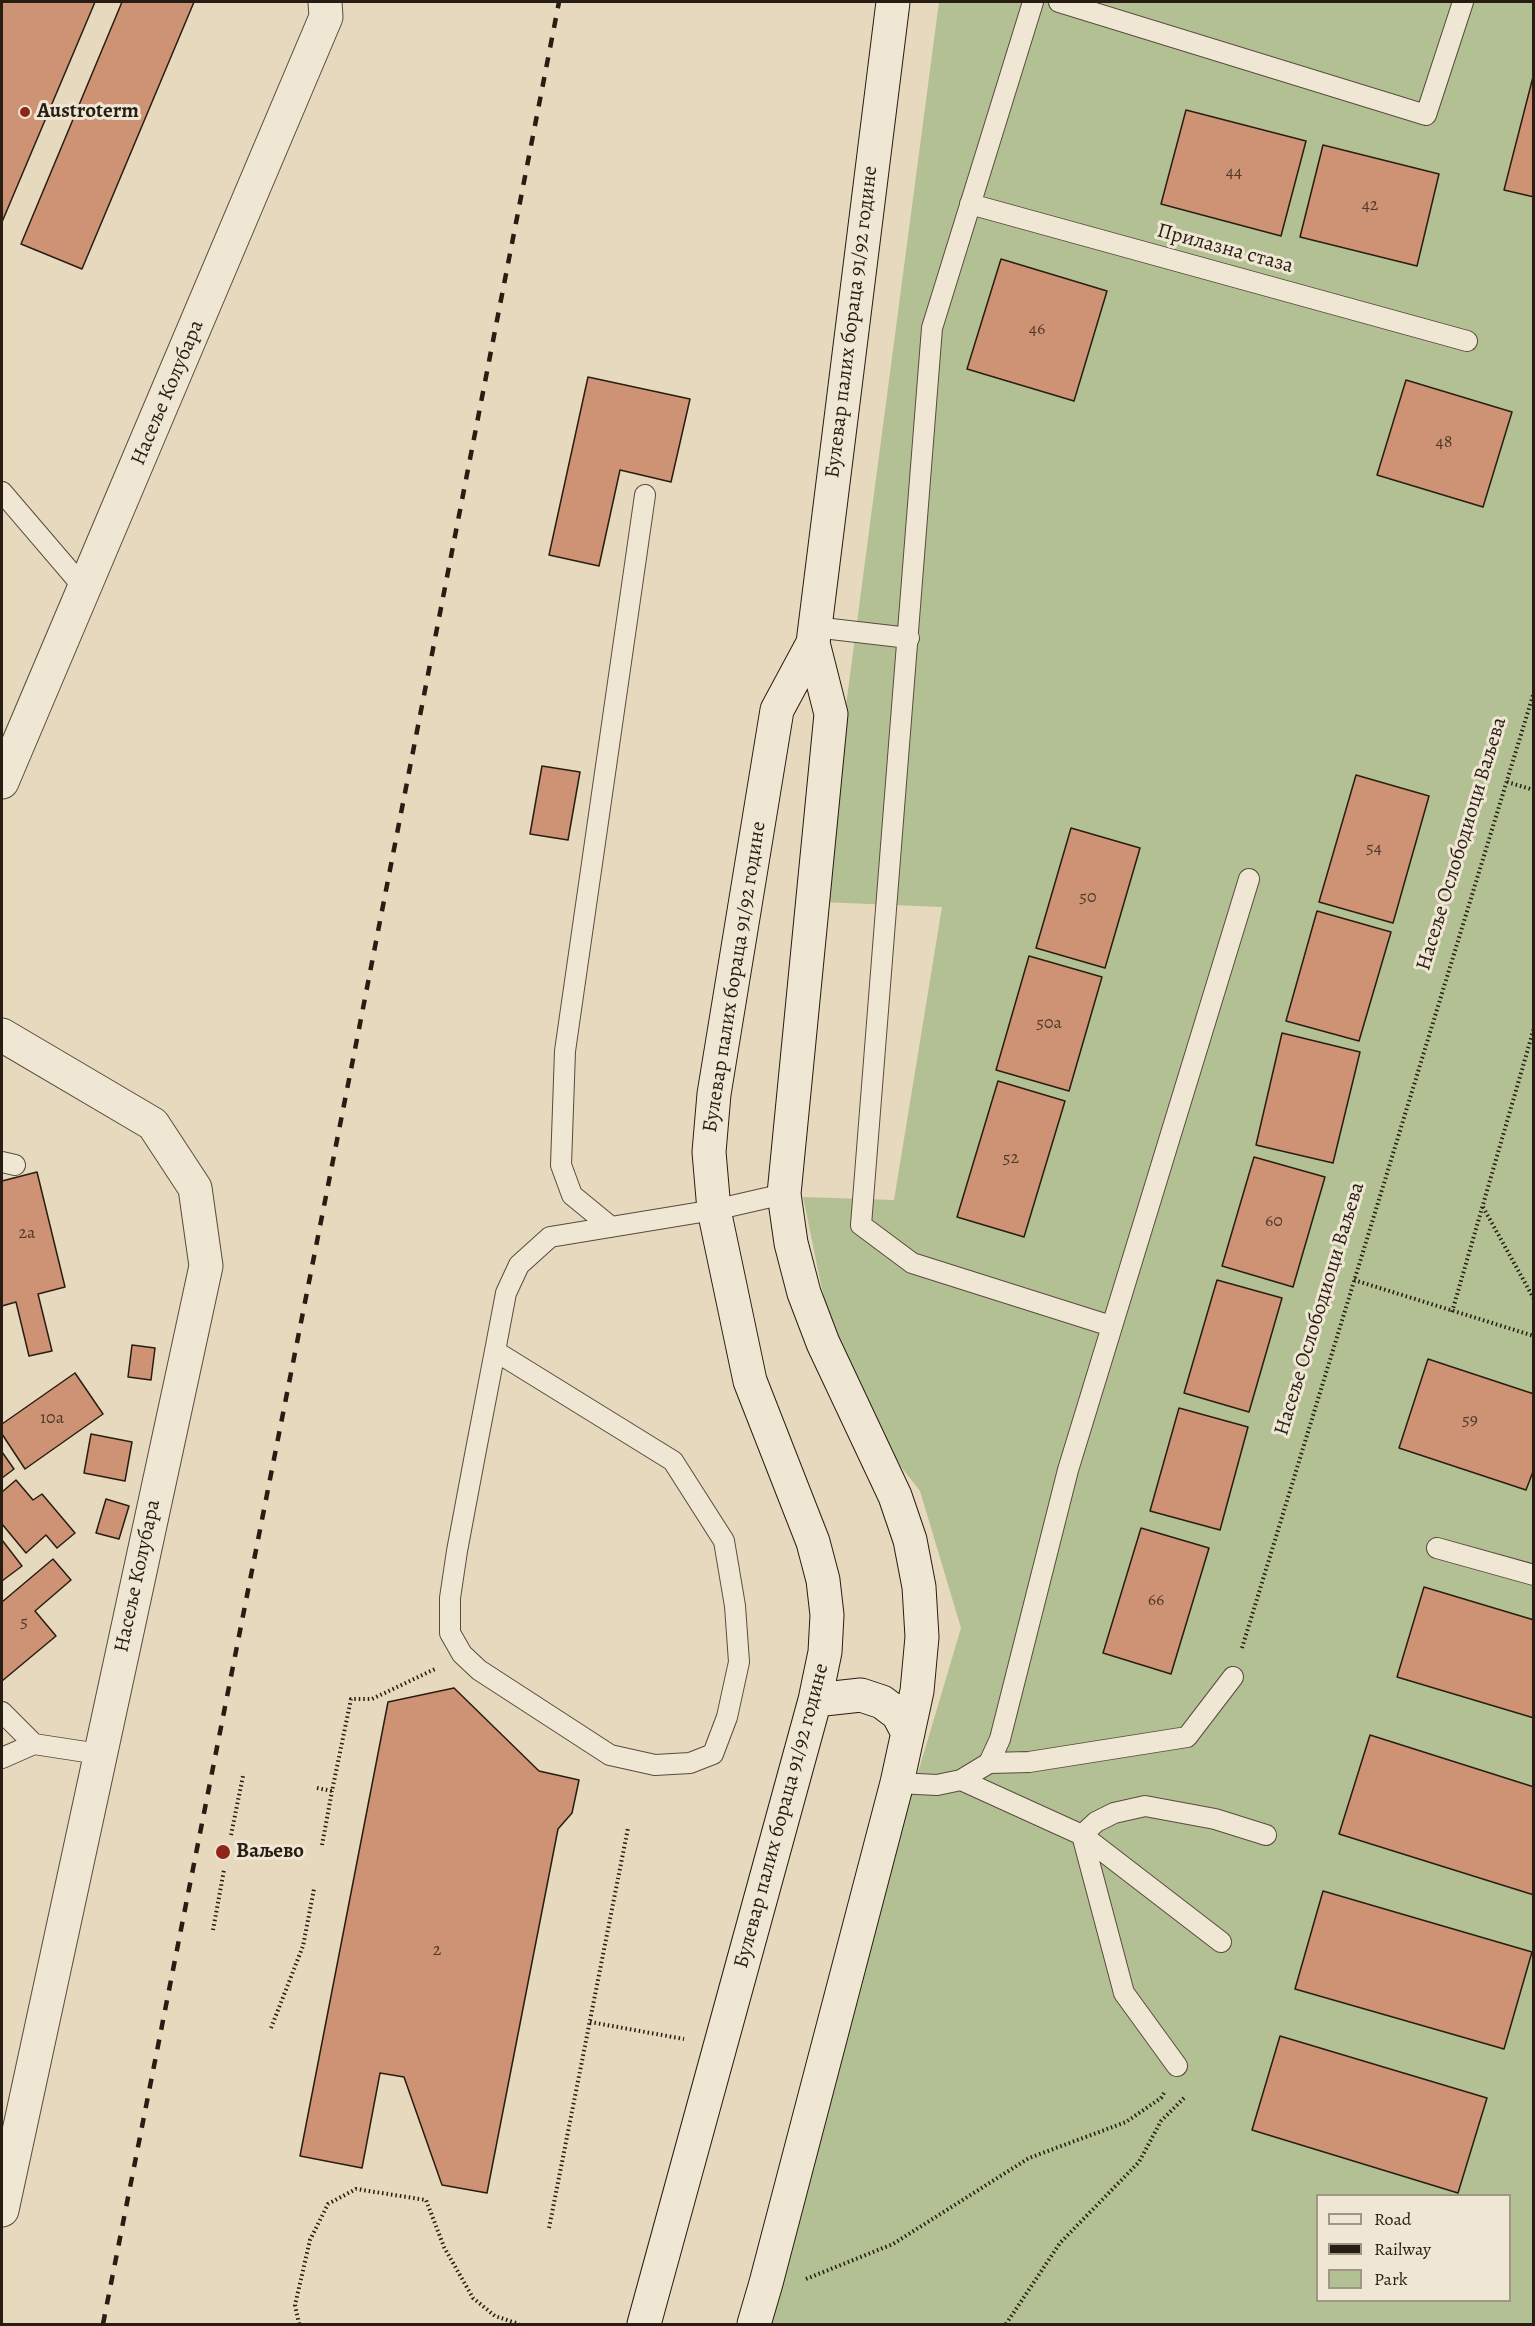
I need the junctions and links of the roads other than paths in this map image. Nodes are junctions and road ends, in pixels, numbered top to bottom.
1 (325, 2) edge
2 (892, 2) edge
3 (1033, 2) edge
4 (1059, 2) edge
5 (1463, 2) edge
6 (970, 204) junction
7 (1467, 341) dead end
8 (2, 492) edge
9 (645, 495) dead end
10 (85, 589) junction
11 (814, 635) junction
12 (909, 638) junction
13 (2, 782) edge
14 (1249, 879) dead end
15 (2, 1035) edge
16 (784, 1194) junction
17 (714, 1210) junction
18 (611, 1227) junction
19 (1111, 1326) junction
20 (495, 1352) junction
21 (1437, 1548) dead end
22 (1533, 1575) edge
23 (1233, 1677) road end
24 (815, 1700) junction
25 (2, 1712) edge
26 (908, 1734) junction
27 (34, 1744) junction
28 (99, 1754) junction
29 (2, 1758) edge
30 (989, 1763) junction
31 (961, 1780) junction
32 (897, 1784) junction
33 (1082, 1835) junction
34 (1266, 1835) dead end
35 (1221, 1942) dead end
36 (1177, 2066) road end
37 (4, 2179) edge
38 (2, 2210) edge
39 (757, 2324) edge
40 (644, 2325) edge

1 - 10 street, Насеље Колубара
2 - 11 street, Булевар палих бораца 91/92 године
3 - 6 lane
4 - 5 lane
6 - 7 lane, Прилазна стаза
6 - 12 lane
8 - 10 lane
9 - 18 lane
10 - 13 street, Насеље Колубара
11 - 12 lane
11 - 16 street, Булевар палих бораца 91/92 године
11 - 17 street, Булевар палих бораца 91/92 године
12 - 19 lane
14 - 19 lane
15 - 28 street, Насеље Колубара
16 - 17 lane
16 - 26 street, Булевар палих бораца 91/92 године
17 - 18 lane
17 - 24 street, Булевар палих бораца 91/92 године
18 - 20 lane
19 - 30 lane
20 - 20 lane
21 - 22 lane
23 - 30 lane
24 - 26 street
24 - 40 street, Булевар палих бораца 91/92 године
25 - 27 lane
26 - 32 street, Булевар палих бораца 91/92 године
27 - 28 lane
27 - 29 lane
28 - 37 street, Насеље Колубара
30 - 31 lane
31 - 32 lane
31 - 33 lane
32 - 39 street, Булевар палих бораца 91/92 године
33 - 34 lane
33 - 35 lane
33 - 36 lane
37 - 38 street, Насеље Колубара

